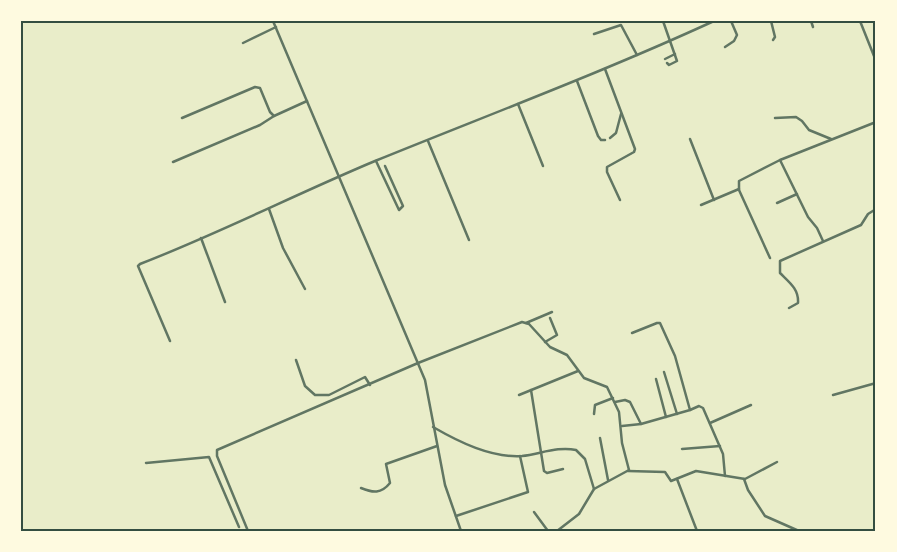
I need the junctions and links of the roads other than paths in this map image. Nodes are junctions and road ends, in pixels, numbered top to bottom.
1 (273, 21) edge
2 (663, 21) edge
3 (714, 21) edge
4 (731, 21) edge
5 (771, 21) edge
6 (811, 21) edge
7 (860, 21) edge
8 (276, 27) junction
9 (813, 27) dead end
10 (594, 34) dead end
11 (773, 40) dead end
12 (671, 41) junction
13 (243, 43) dead end
14 (725, 47) dead end
15 (675, 54) junction
16 (637, 55) junction
17 (876, 61) edge
18 (605, 69) junction
19 (576, 81) junction
20 (307, 101) junction
21 (518, 104) junction
22 (622, 113) junction
23 (274, 116) junction
24 (182, 118) dead end
25 (775, 118) dead end
26 (876, 122) edge
27 (610, 138) dead end
28 (690, 139) dead end
29 (606, 140) dead end
30 (832, 140) junction
31 (428, 141) junction
32 (780, 160) junction
33 (376, 161) junction
34 (173, 162) dead end
35 (385, 166) dead end
36 (543, 166) dead end
37 (340, 176) junction
38 (739, 189) junction
39 (797, 194) junction
40 (620, 200) dead end
41 (714, 200) junction
42 (777, 203) dead end
43 (702, 205) dead end
44 (269, 209) junction
45 (876, 209) edge
46 (201, 238) junction
47 (469, 240) dead end
48 (823, 241) junction
49 (770, 258) dead end
50 (305, 289) dead end
51 (225, 302) dead end
52 (790, 308) dead end
53 (552, 312) dead end
54 (550, 318) dead end
55 (526, 323) junction
56 (632, 333) dead end
57 (170, 341) dead end
58 (545, 342) junction
59 (296, 360) dead end
60 (418, 363) junction
61 (578, 371) junction
62 (664, 372) dead end
63 (656, 379) dead end
64 (876, 383) edge
65 (370, 385) junction
66 (531, 390) junction
67 (519, 395) dead end
68 (833, 395) dead end
69 (613, 398) junction
70 (615, 402) junction
71 (751, 405) dead end
72 (690, 410) junction
73 (594, 414) dead end
74 (677, 414) junction
75 (666, 417) junction
76 (710, 423) junction
77 (641, 424) junction
78 (622, 426) junction
79 (433, 427) junction
80 (600, 438) dead end
81 (437, 446) junction
82 (720, 446) junction
83 (682, 449) dead end
84 (539, 453) junction
85 (520, 456) junction
86 (777, 462) dead end
87 (146, 463) dead end
88 (563, 469) dead end
89 (628, 471) junction
90 (725, 476) junction
91 (677, 479) junction
92 (744, 479) junction
93 (608, 480) junction
94 (361, 488) dead end
95 (594, 489) junction
96 (534, 512) dead end
97 (456, 516) junction
98 (239, 527) dead end
99 (248, 531) edge
100 (461, 531) edge
101 (548, 531) edge
102 (557, 531) edge
103 (697, 531) edge
104 (799, 531) edge

1 - 8 street
2 - 12 street
3 - 12 street
4 - 14 street
5 - 11 street
6 - 9 street
7 - 17 street
8 - 13 street
8 - 20 street
10 - 16 street
12 - 15 street
12 - 16 street
15 - 15 street
16 - 18 street
18 - 19 street
18 - 22 street
19 - 21 street
19 - 29 street
20 - 23 street
20 - 37 street
21 - 31 street
21 - 36 street
22 - 27 street
22 - 40 street
23 - 24 street
23 - 34 street
25 - 30 street
26 - 30 street
28 - 41 street
30 - 32 street
31 - 33 street
31 - 47 street
32 - 38 street
32 - 39 street
33 - 35 street
33 - 37 street
37 - 44 street
37 - 60 street
38 - 41 street
38 - 49 street
39 - 42 street
39 - 48 street
41 - 43 street
44 - 46 street
44 - 50 street
45 - 48 street
46 - 51 street
46 - 57 street
48 - 52 street
53 - 55 street
54 - 58 street
55 - 58 street
55 - 60 street
56 - 72 street
58 - 61 street
59 - 65 street
60 - 65 street
60 - 79 street
61 - 66 street
61 - 69 street
62 - 74 street
63 - 75 street
64 - 68 street
65 - 99 street
66 - 67 street
66 - 84 street
69 - 70 street
69 - 73 street
70 - 77 street
70 - 78 street
71 - 76 street
72 - 74 street
72 - 76 street
74 - 75 street
75 - 77 street
76 - 82 street
77 - 78 street
78 - 89 street
79 - 81 street
79 - 85 street
80 - 93 street
81 - 94 street
81 - 97 street
82 - 83 street
82 - 90 street
84 - 85 street
84 - 88 street
84 - 95 street
85 - 97 street
86 - 92 street
87 - 98 street
89 - 91 street
89 - 93 street
90 - 91 street
90 - 92 street
91 - 103 street
92 - 104 street
93 - 95 street
95 - 102 street
96 - 101 street
97 - 100 street

